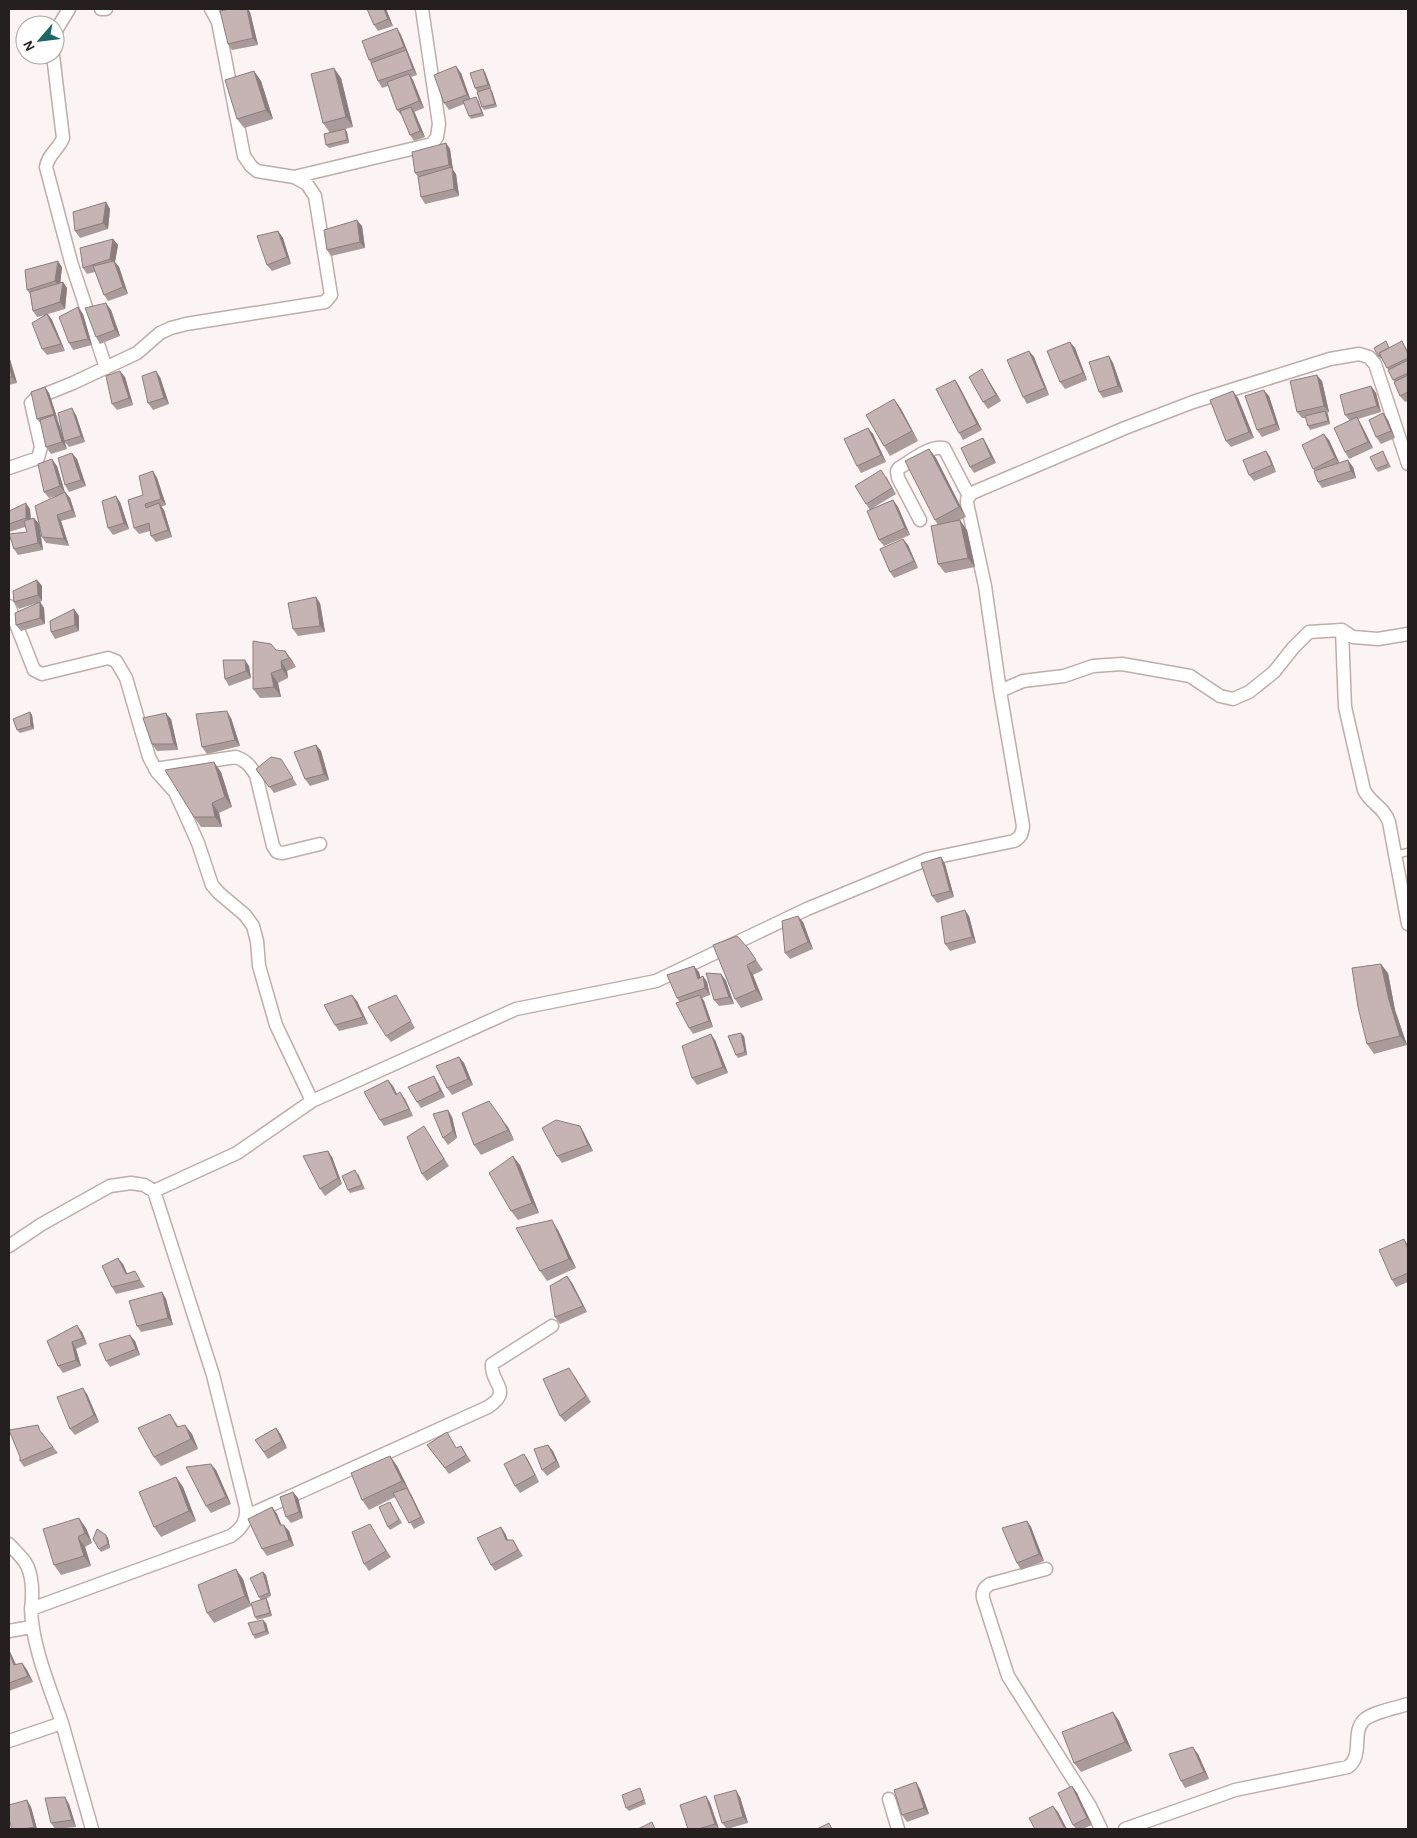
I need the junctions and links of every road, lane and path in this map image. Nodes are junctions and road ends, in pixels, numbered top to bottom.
1 (100, 9) edge
2 (106, 9) edge
3 (211, 9) edge
4 (422, 9) edge
5 (54, 65) edge
6 (294, 177) junction
7 (106, 368) junction
8 (1408, 464) edge
9 (9, 468) edge
10 (969, 496) junction
11 (920, 520) dead end
12 (9, 606) edge
13 (1342, 630) junction
14 (1408, 634) edge
15 (1000, 691) junction
16 (156, 769) junction
17 (320, 844) dead end
18 (1408, 852) edge
19 (1395, 855) junction
20 (1408, 924) edge
21 (312, 1101) junction
22 (154, 1191) junction
23 (9, 1246) edge
24 (552, 1326) dead end
25 (247, 1516) junction
26 (9, 1544) edge
27 (1046, 1570) dead end
28 (31, 1609) junction
29 (31, 1627) junction
30 (9, 1631) edge
31 (1408, 1704) edge
32 (62, 1724) junction
33 (9, 1741) edge
34 (889, 1798) dead end
35 (92, 1829) edge
36 (898, 1829) edge
37 (1101, 1829) edge
38 (1125, 1829) edge

1 - 2 street
3 - 6 street
4 - 6 street
5 - 7 street
6 - 7 street
7 - 9 street
8 - 10 street
10 - 11 street
10 - 15 street
12 - 16 street
13 - 14 street
13 - 15 street
13 - 19 street
15 - 21 street
16 - 17 street
16 - 21 street
18 - 19 lane
19 - 20 street
21 - 22 street
22 - 23 street
22 - 25 street
24 - 25 street
25 - 28 street
26 - 28 street
27 - 37 street
28 - 29 street
29 - 30 street
29 - 32 street
31 - 38 street
32 - 33 street
32 - 35 street
34 - 36 street

